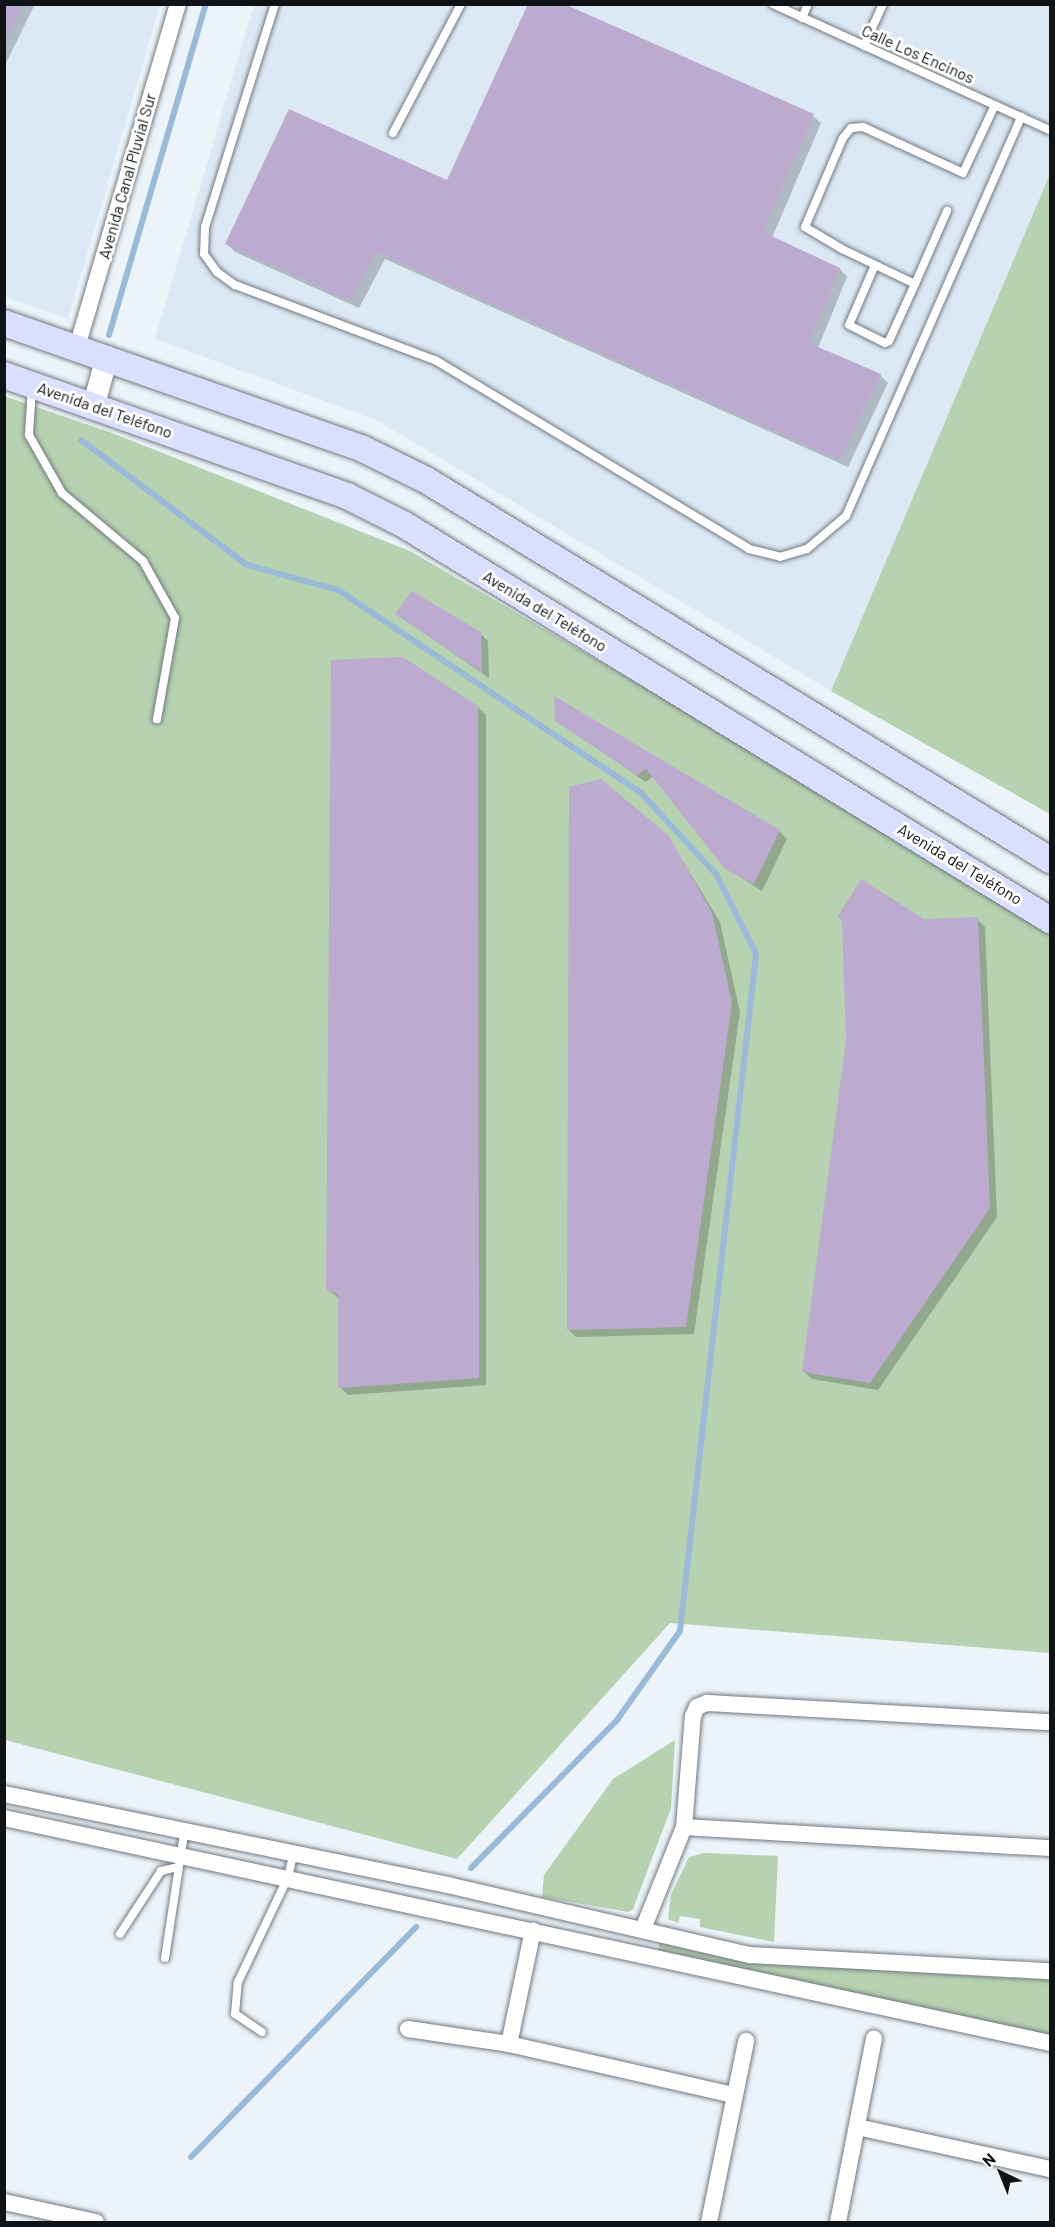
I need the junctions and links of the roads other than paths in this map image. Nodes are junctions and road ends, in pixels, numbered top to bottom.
1 (178, 4) edge
2 (274, 4) edge
3 (461, 4) edge
4 (773, 4) edge
5 (808, 4) edge
6 (883, 4) edge
7 (802, 18) junction
8 (864, 46) junction
9 (995, 105) junction
10 (1021, 117) junction
11 (1050, 130) edge
12 (393, 133) dead end
13 (947, 211) dead end
14 (875, 265) junction
15 (915, 284) junction
16 (4, 323) edge
17 (77, 347) junction
18 (107, 357) junction
19 (4, 375) edge
20 (32, 384) junction
21 (94, 404) junction
22 (157, 719) dead end
23 (1050, 860) edge
24 (1050, 920) edge
25 (1050, 1722) edge
26 (4, 1794) edge
27 (4, 1818) edge
28 (684, 1827) junction
29 (184, 1834) junction
30 (1050, 1848) edge
31 (293, 1855) junction
32 (179, 1862) junction
33 (288, 1876) junction
34 (500, 1897) junction
35 (494, 1921) junction
36 (533, 1930) junction
37 (649, 1931) junction
38 (120, 1934) dead end
39 (165, 1958) dead end
40 (647, 1958) junction
41 (1050, 1971) edge
42 (408, 2029) dead end
43 (262, 2032) dead end
44 (874, 2038) dead end
45 (746, 2041) dead end
46 (1050, 2043) edge
47 (509, 2044) junction
48 (734, 2095) junction
49 (857, 2127) junction
50 (1050, 2169) edge
51 (4, 2202) edge
52 (96, 2223) edge
53 (709, 2223) edge
54 (838, 2223) edge

1 - 17 street, Avenida Canal Pluvial Sur
2 - 10 lane
3 - 12 lane
4 - 7 lane, Calle Los Encinos
5 - 7 lane
6 - 8 lane
7 - 8 lane, Calle Los Encinos
8 - 9 lane, Calle Los Encinos
9 - 10 lane, Calle Los Encinos
9 - 14 lane
10 - 11 lane, Calle Los Encinos
13 - 15 lane
14 - 15 lane
14 - 15 lane
16 - 17 main road
17 - 18 main road
18 - 21 main road
18 - 23 main road
19 - 20 main road, Avenida del Teléfono
20 - 21 main road, Avenida del Teléfono
20 - 22 lane
21 - 24 main road, Avenida del Teléfono
25 - 28 street
26 - 29 street
27 - 32 street
28 - 30 street
28 - 37 street
29 - 31 street
29 - 32 lane
31 - 33 lane
31 - 34 street
32 - 33 street
32 - 38 lane
32 - 39 lane
33 - 35 street
33 - 43 lane
34 - 35 street
34 - 37 street
35 - 36 street
36 - 40 street
36 - 47 street
37 - 40 street
37 - 41 street
40 - 46 street
42 - 47 street
44 - 49 street
45 - 48 street
47 - 48 street
48 - 53 street
49 - 50 street
49 - 54 street
51 - 52 street

